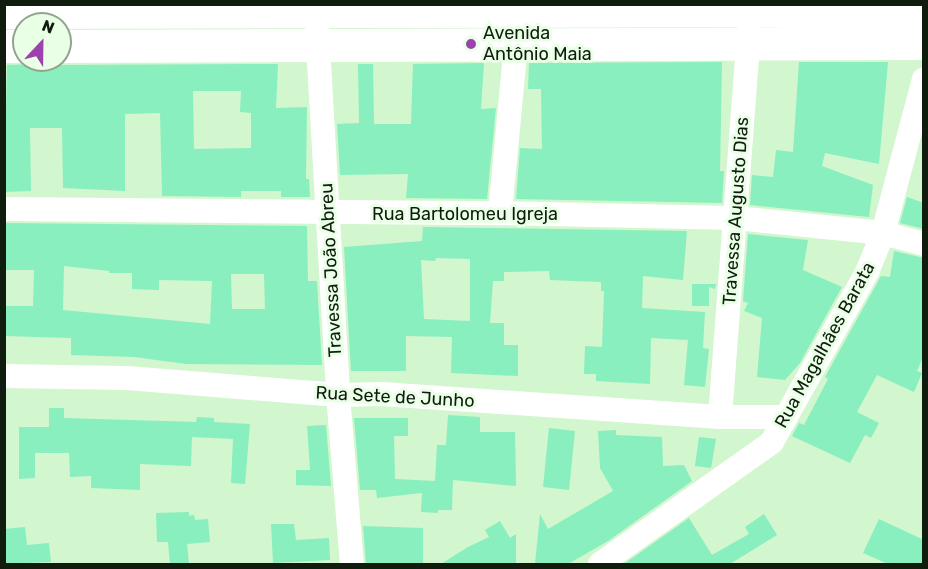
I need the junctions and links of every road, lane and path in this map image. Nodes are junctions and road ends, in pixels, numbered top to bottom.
1 (152, 8) edge
2 (517, 8) edge
3 (751, 8) edge
4 (4, 12) edge
5 (924, 14) edge
6 (317, 28) junction
7 (747, 43) junction
8 (924, 43) edge
9 (516, 44) junction
10 (72, 45) edge
11 (924, 80) edge
12 (4, 209) edge
13 (328, 213) junction
14 (500, 213) junction
15 (736, 218) junction
16 (883, 233) junction
17 (924, 244) edge
18 (4, 376) edge
19 (338, 395) junction
20 (720, 417) junction
21 (786, 417) junction
22 (352, 564) edge
23 (600, 564) edge

1 - 4 main road
1 - 6 main road
2 - 3 main road
2 - 6 main road
3 - 5 main road
3 - 7 street, Travessa Augusto Dias
6 - 9 main road
6 - 10 main road
6 - 13 street, Travessa João Abreu
7 - 8 main road
7 - 9 main road
7 - 15 street, Travessa Augusto Dias
9 - 14 street
11 - 16 street, Rua Magalhães Barata
12 - 13 street, Rua Bartolomeu Igreja
13 - 14 street, Rua Bartolomeu Igreja
13 - 19 street, Travessa João Abreu
14 - 15 street, Rua Bartolomeu Igreja
15 - 16 street, Rua Bartolomeu Igreja
15 - 20 street, Travessa Augusto Dias
16 - 17 street, Rua Bartolomeu Igreja
16 - 21 street, Rua Magalhães Barata
18 - 19 street, Rua Sete de Junho
19 - 20 street, Rua Sete de Junho
19 - 22 street, Travessa João Abreu
20 - 21 street, Rua Sete de Junho
21 - 23 street, Rua Magalhães Barata

